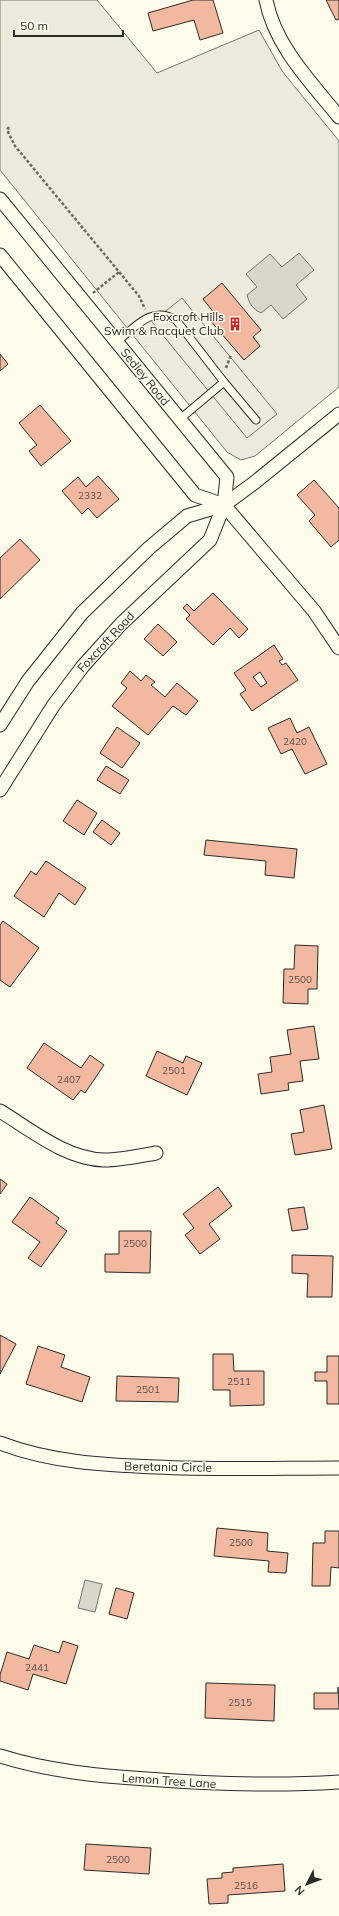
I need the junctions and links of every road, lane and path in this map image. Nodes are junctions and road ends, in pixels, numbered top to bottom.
1 (266, 0) edge
2 (339, 117) edge
3 (10, 127) dead end
4 (0, 199) edge
5 (0, 255) edge
6 (119, 272) junction
7 (92, 294) dead end
8 (146, 310) dead end
9 (117, 342) junction
10 (224, 382) junction
11 (339, 414) edge
12 (180, 419) junction
13 (256, 420) dead end
14 (224, 505) junction
15 (339, 648) edge
16 (0, 725) edge
17 (0, 790) edge
18 (0, 1111) edge
19 (156, 1153) dead end
20 (0, 1443) edge
21 (339, 1468) edge
22 (0, 1756) edge
23 (339, 1782) edge

1 - 2 street
3 - 6 path
4 - 9 street, Sedley Road
5 - 14 street
6 - 7 path
6 - 8 path
9 - 10 lane
9 - 12 street, Sedley Road
10 - 12 lane
10 - 13 lane
11 - 14 street
12 - 14 street, Sedley Road
14 - 15 street
14 - 16 street
14 - 17 street, Foxcroft Road
18 - 19 street
20 - 21 street, Beretania Circle
22 - 23 street, Lemon Tree Lane

